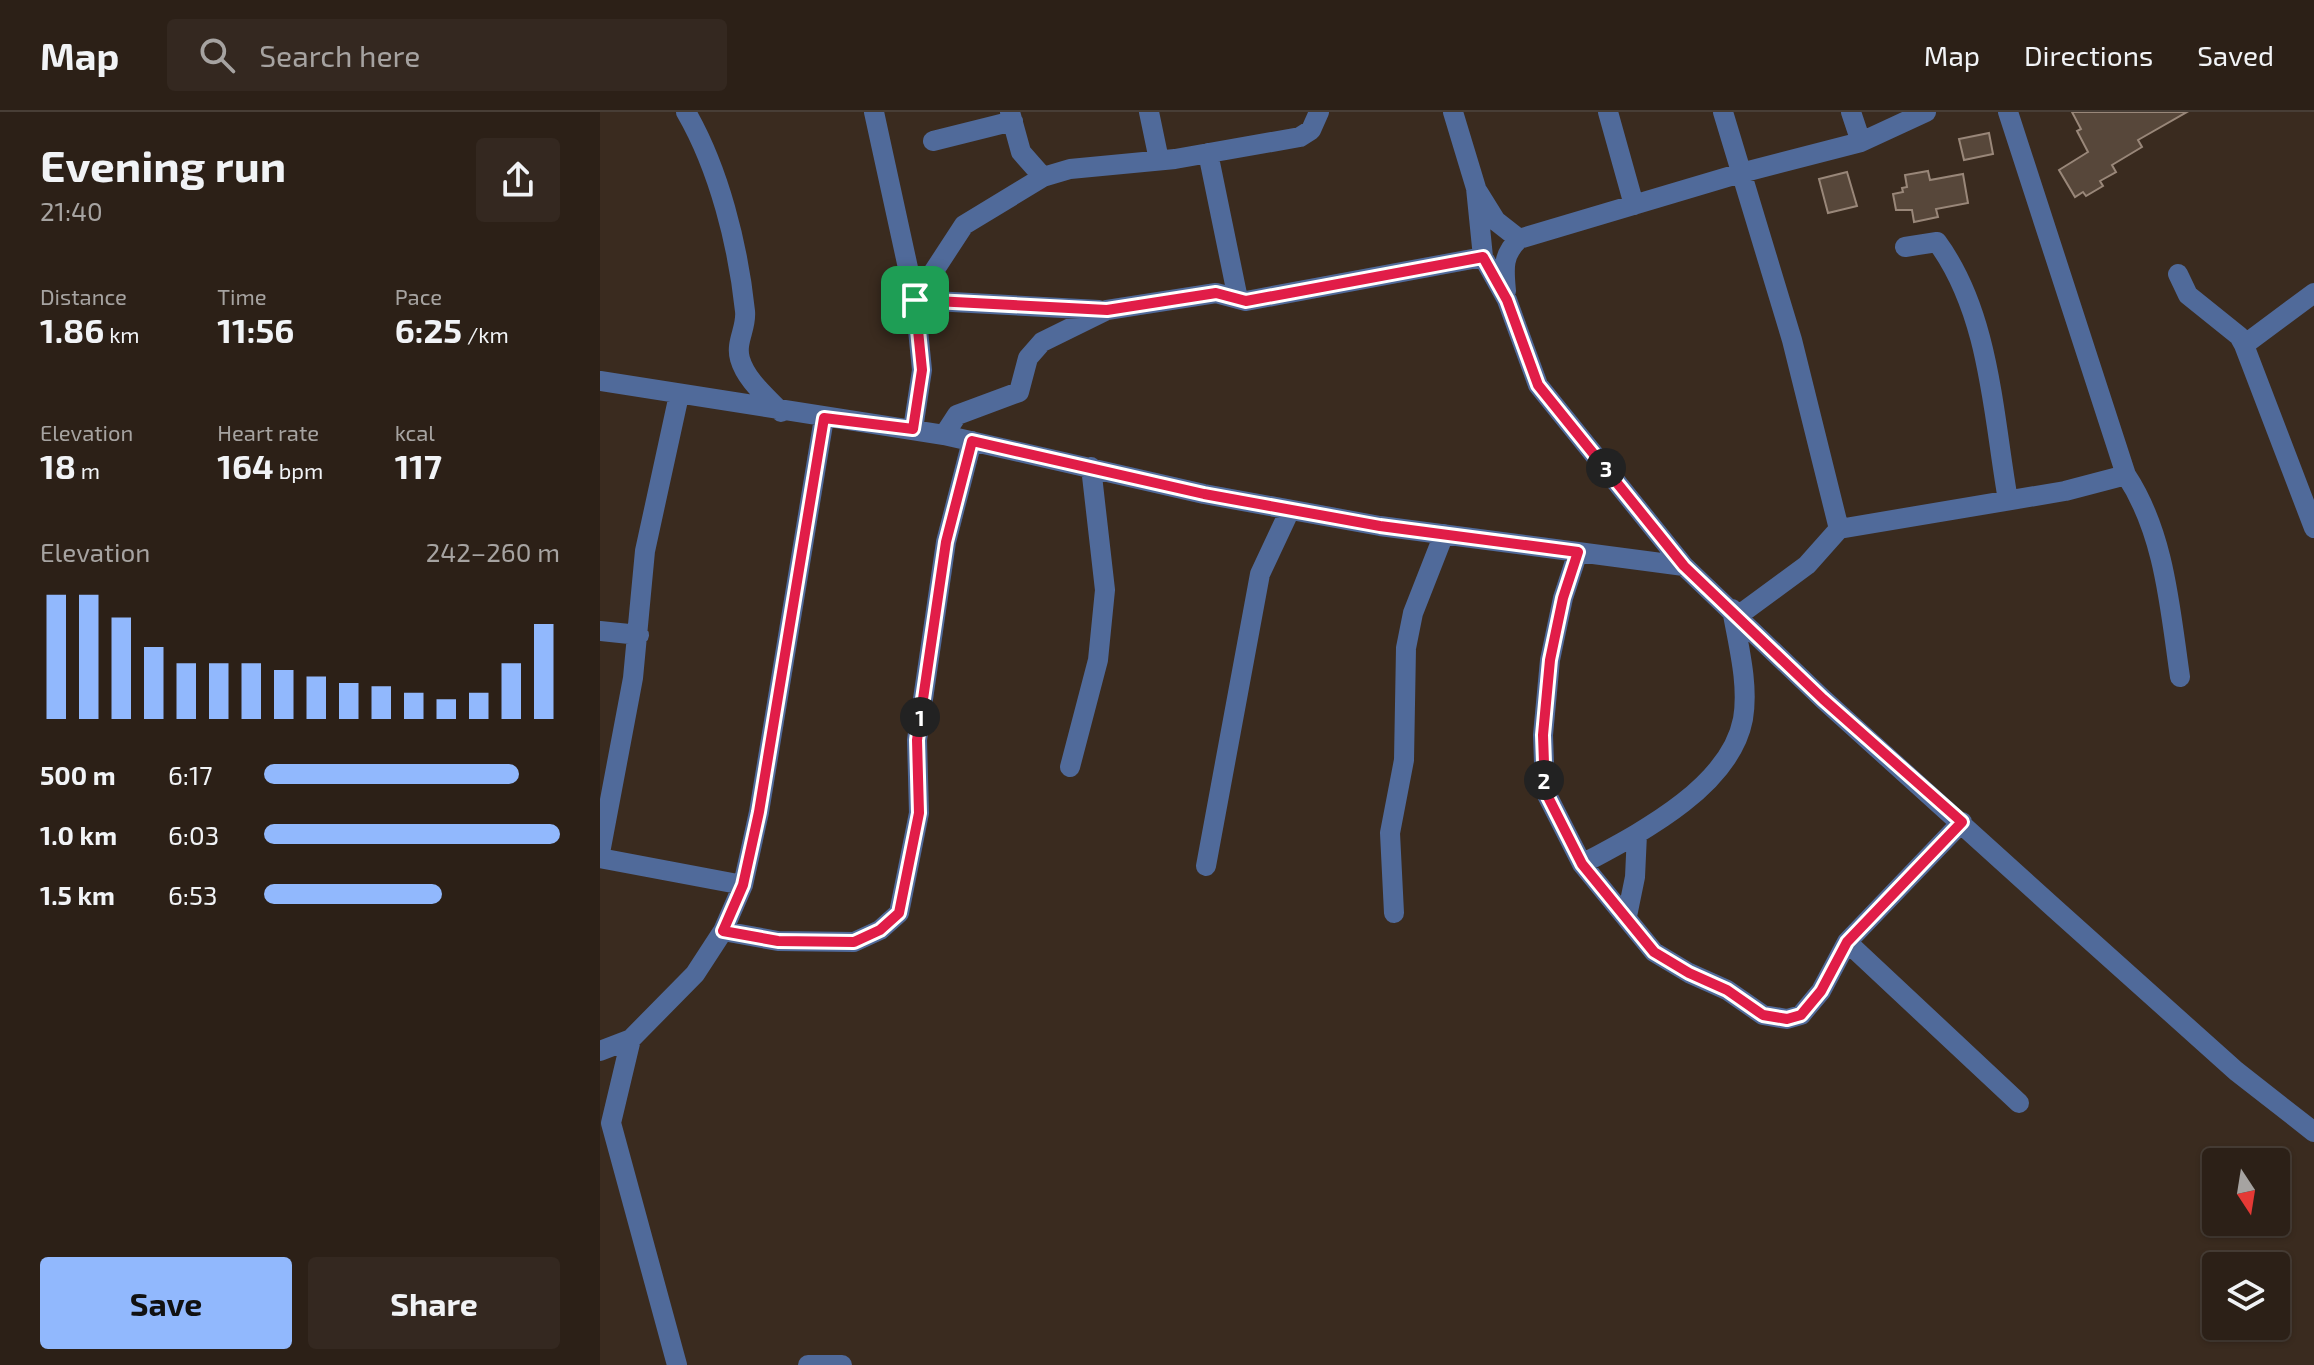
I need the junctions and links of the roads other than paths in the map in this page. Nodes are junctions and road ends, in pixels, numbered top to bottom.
1 (686, 112) edge
2 (874, 112) edge
3 (1149, 112) edge
4 (1319, 112) edge
5 (1453, 112) edge
6 (1608, 112) edge
7 (1723, 112) edge
8 (1851, 112) edge
9 (1926, 112) edge
10 (2008, 112) edge
11 (1011, 116) edge
12 (933, 141) dead end
13 (1861, 142) junction
14 (1208, 153) junction
15 (1159, 160) junction
16 (1741, 173) junction
17 (1043, 177) junction
18 (1476, 188) junction
19 (1634, 205) junction
20 (1519, 239) junction
21 (1905, 247) dead end
22 (1483, 257) junction
23 (2178, 274) dead end
24 (2314, 293) edge
25 (1238, 299) junction
26 (915, 300) junction
27 (1507, 300) junction
28 (1107, 310) junction
29 (2244, 345) junction
30 (600, 381) edge
31 (679, 395) junction
32 (781, 412) junction
33 (824, 418) junction
34 (913, 429) junction
35 (944, 435) junction
36 (972, 441) junction
37 (1091, 467) junction
38 (2126, 475) junction
39 (2008, 500) junction
40 (1290, 510) junction
41 (2314, 528) edge
42 (1839, 529) junction
43 (1444, 534) junction
44 (1578, 552) junction
45 (1684, 566) junction
46 (1735, 612) junction
47 (600, 631) edge
48 (639, 635) junction
49 (2180, 677) dead end
50 (1070, 767) dead end
51 (1962, 822) junction
52 (1637, 834) junction
53 (600, 856) edge
54 (1582, 864) junction
55 (1206, 866) dead end
56 (743, 885) junction
57 (1394, 913) dead end
58 (1627, 916) junction
59 (723, 931) junction
60 (1847, 942) junction
61 (631, 1039) junction
62 (600, 1051) edge
63 (2019, 1103) dead end
64 (606, 1118) edge
65 (2314, 1132) edge
66 (677, 1365) edge
67 (808, 1365) edge
68 (842, 1365) edge

1 - 32 street
2 - 26 street
3 - 15 street
4 - 14 street
5 - 18 street
6 - 19 street
7 - 16 street
8 - 13 street
9 - 13 street
10 - 38 street
11 - 12 street
11 - 17 street
13 - 16 street
14 - 15 street
14 - 25 street
15 - 17 street
16 - 19 street
16 - 42 street
17 - 26 street
18 - 20 street
18 - 22 street
19 - 20 street
20 - 27 street
21 - 39 street
22 - 25 street
22 - 27 street
23 - 29 street
24 - 29 street
25 - 28 street
26 - 28 street
26 - 34 street
27 - 45 street
28 - 35 street
29 - 41 street
30 - 31 street
31 - 32 street
31 - 48 street
32 - 33 street
33 - 34 street
33 - 56 street
34 - 35 street
35 - 36 street
36 - 37 street
36 - 59 street
37 - 40 street
37 - 50 street
38 - 39 street
38 - 49 street
39 - 42 street
40 - 43 street
40 - 55 street
42 - 46 street
43 - 44 street
43 - 57 street
44 - 45 street
44 - 54 street
45 - 46 street
46 - 51 street
46 - 52 street
47 - 48 street
48 - 53 street
51 - 60 street
51 - 65 street
52 - 54 street
52 - 58 street
53 - 56 street
54 - 58 street
56 - 59 street
58 - 60 street
59 - 61 street
60 - 63 street
61 - 62 street
61 - 64 street
64 - 66 street
67 - 68 street

